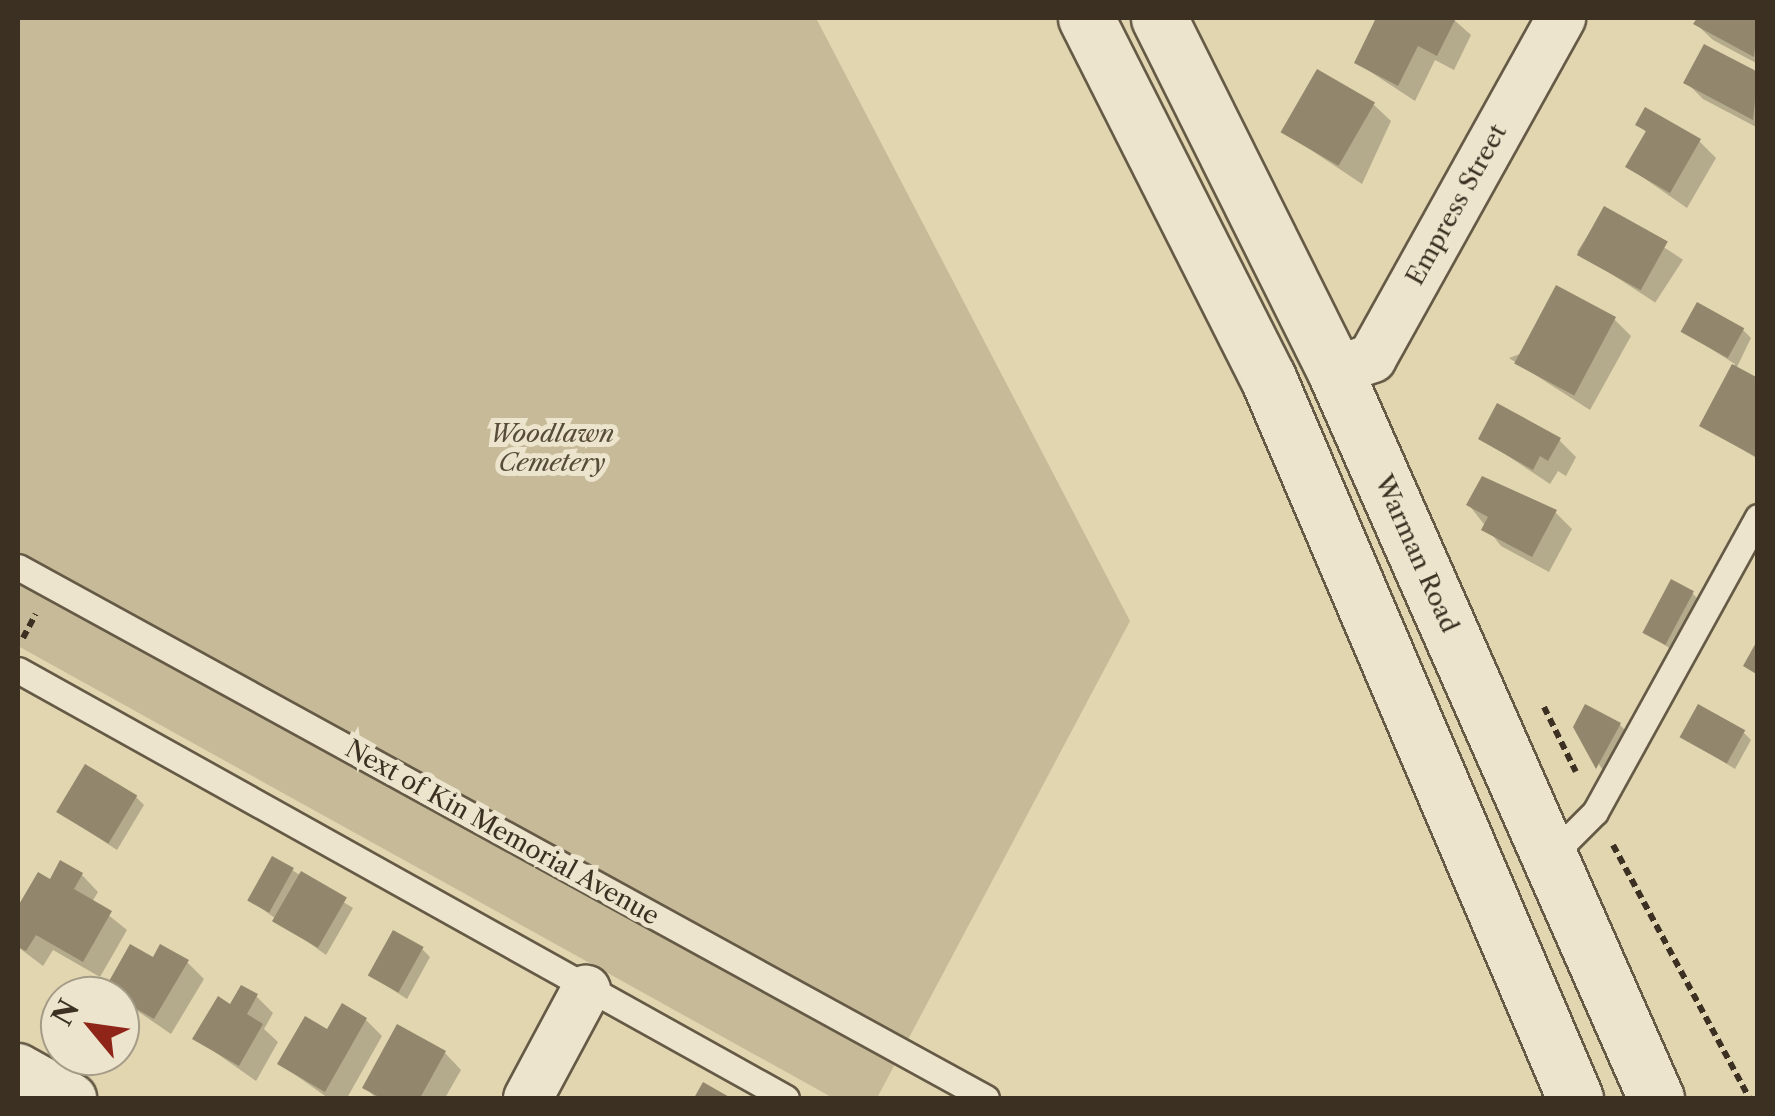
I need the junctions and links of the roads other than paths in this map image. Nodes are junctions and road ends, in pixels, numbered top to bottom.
1 (1086, 18) edge
2 (1159, 18) edge
3 (1560, 18) edge
4 (1335, 371) junction
5 (1758, 517) edge
6 (18, 567) edge
7 (18, 670) edge
8 (1551, 856) junction
9 (586, 990) junction
10 (18, 1068) edge
11 (1573, 1095) edge
12 (72, 1098) edge
13 (528, 1098) edge
14 (786, 1098) edge
15 (986, 1098) edge
16 (1656, 1098) edge

1 - 11 main road
2 - 4 main road, Warman Road
3 - 4 street, Empress Street
4 - 8 main road, Warman Road
5 - 8 lane
6 - 15 lane, Next of Kin Memorial Avenue
7 - 9 lane
8 - 16 main road, Warman Road
9 - 13 street
9 - 14 lane
10 - 12 street

